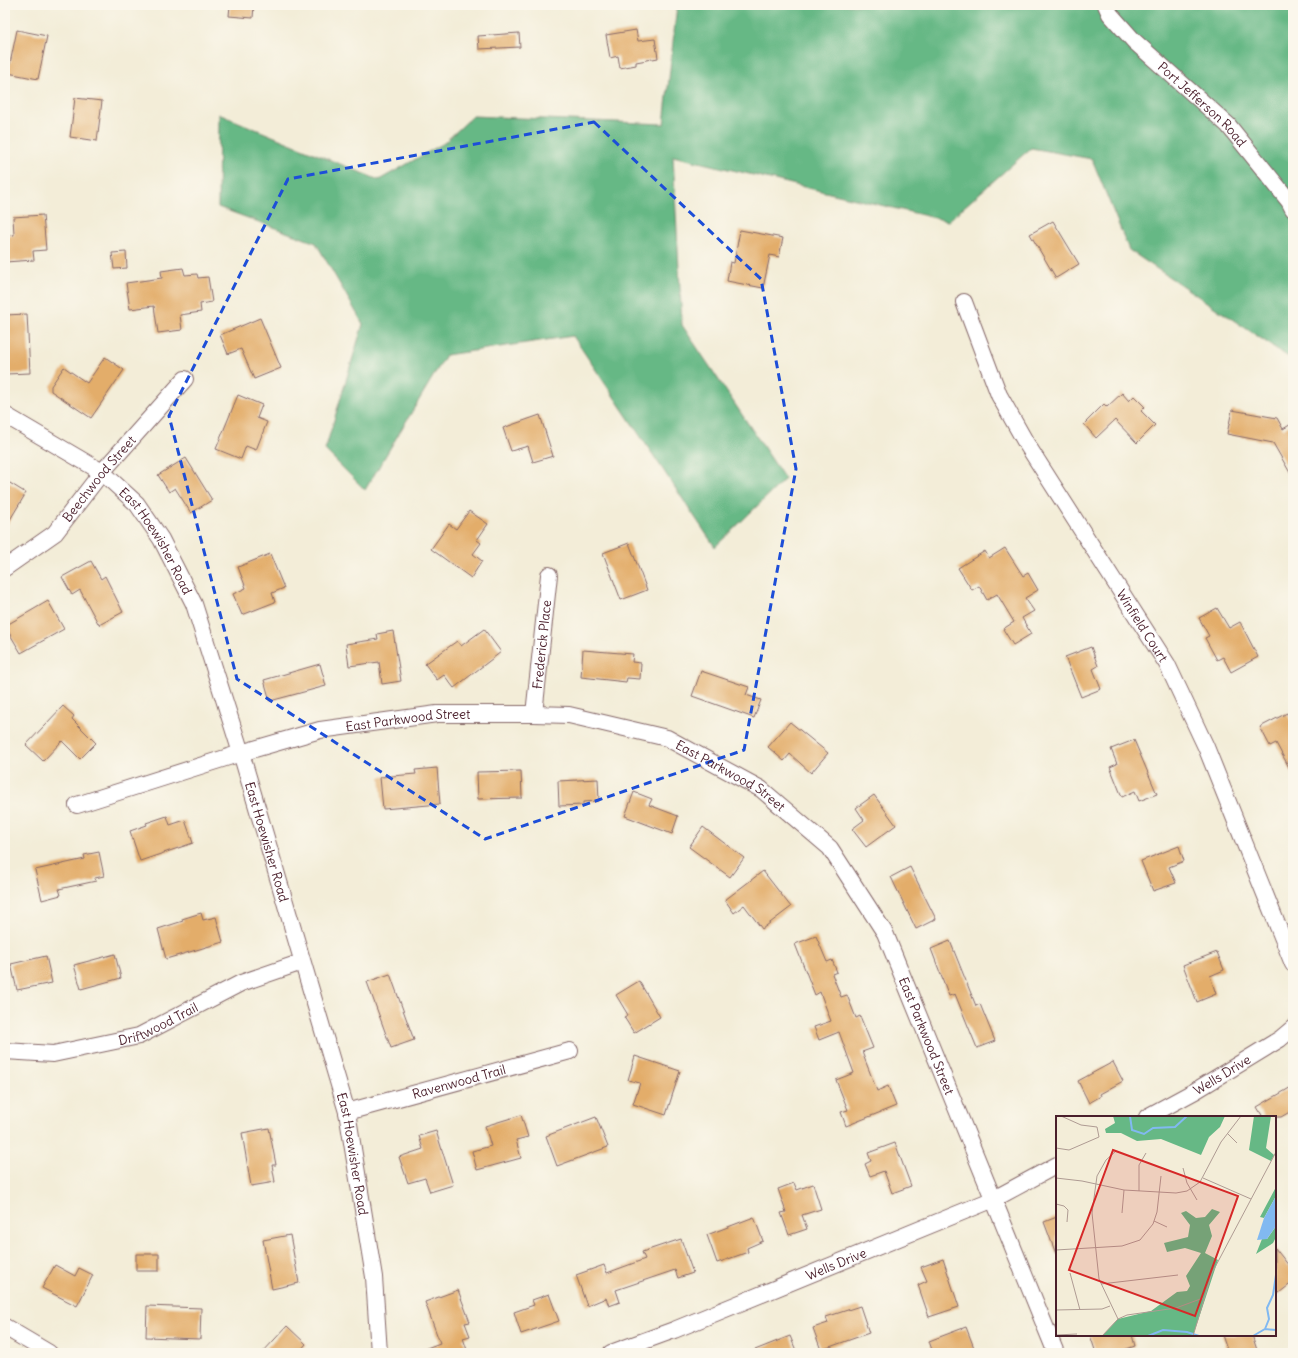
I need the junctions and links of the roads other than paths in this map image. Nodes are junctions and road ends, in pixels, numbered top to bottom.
1 (1106, 5) edge
2 (1293, 209) edge
3 (964, 302) dead end
4 (185, 379) dead end
5 (5, 414) edge
6 (102, 472) junction
7 (5, 568) edge
8 (549, 575) dead end
9 (534, 714) junction
10 (241, 753) junction
11 (77, 805) dead end
12 (302, 962) junction
13 (1293, 964) edge
14 (1293, 1028) edge
15 (5, 1051) edge
16 (570, 1051) dead end
17 (347, 1112) junction
18 (1149, 1116) edge
19 (1056, 1166) edge
20 (994, 1199) junction
21 (5, 1327) edge
22 (49, 1353) edge
23 (379, 1353) edge
24 (611, 1353) edge
25 (1056, 1353) edge

1 - 2 street, Port Jefferson Road
3 - 13 street, Winfield Court
4 - 6 street, Beechwood Street
5 - 6 street, East Hoewisher Road
6 - 7 street, Beechwood Street
6 - 10 street, East Hoewisher Road
8 - 9 street, Frederick Place
9 - 10 street, East Parkwood Street
9 - 20 street, East Parkwood Street
10 - 11 street, East Parkwood Street
10 - 12 street, East Hoewisher Road
12 - 15 street, Driftwood Trail
12 - 17 street, East Hoewisher Road
14 - 18 street, Wells Drive
16 - 17 street, Ravenwood Trail
17 - 23 street, East Hoewisher Road
19 - 20 street, Wells Drive
20 - 24 street, Wells Drive
20 - 25 street, East Parkwood Street
21 - 22 street

